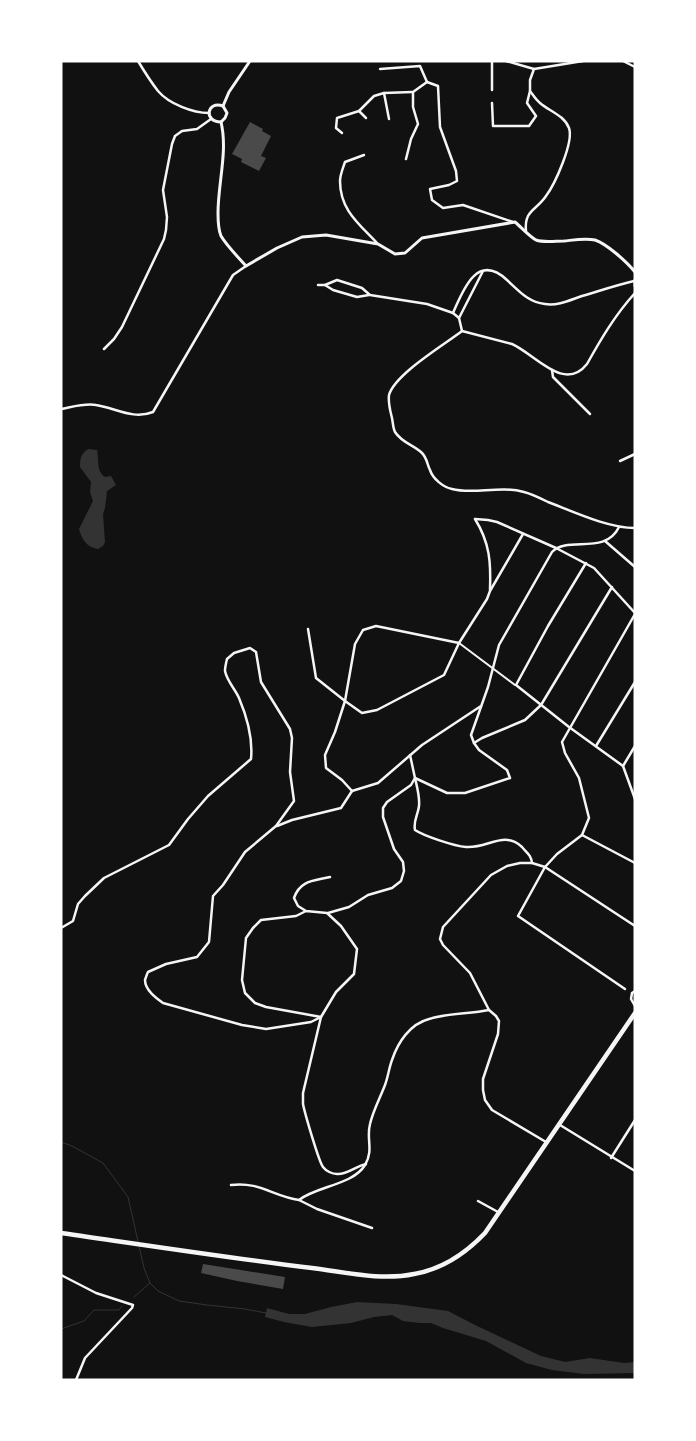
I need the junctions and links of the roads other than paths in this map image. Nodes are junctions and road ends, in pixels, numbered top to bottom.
1 (138, 61) edge
2 (250, 61) edge
3 (492, 61) edge
4 (506, 61) edge
5 (583, 61) edge
6 (623, 61) edge
7 (635, 66) edge
8 (380, 69) dead end
9 (534, 69) junction
10 (426, 82) junction
11 (492, 90) dead end
12 (530, 91) junction
13 (384, 92) junction
14 (413, 92) junction
15 (492, 102) dead end
16 (223, 106) junction
17 (359, 111) junction
18 (209, 113) junction
19 (366, 118) dead end
20 (211, 119) junction
21 (389, 119) dead end
22 (220, 122) junction
23 (342, 133) dead end
24 (364, 155) dead end
25 (406, 159) dead end
26 (515, 222) junction
27 (526, 231) junction
28 (378, 244) junction
29 (246, 266) junction
30 (483, 271) junction
31 (635, 272) edge
32 (634, 280) edge
33 (318, 285) dead end
34 (326, 285) junction
35 (635, 286) edge
36 (635, 293) edge
37 (370, 295) junction
38 (453, 313) junction
39 (459, 318) junction
40 (462, 332) junction
41 (104, 349) dead end
42 (552, 370) junction
43 (61, 409) edge
44 (590, 414) dead end
45 (635, 454) edge
46 (620, 461) dead end
47 (620, 528) junction
48 (635, 528) edge
49 (523, 534) junction
50 (605, 541) junction
51 (556, 548) junction
52 (586, 563) junction
53 (635, 567) edge
54 (612, 587) junction
55 (490, 590) junction
56 (634, 604) edge
57 (632, 608) junction
58 (635, 614) edge
59 (308, 629) dead end
60 (459, 642) junction
61 (493, 667) junction
62 (635, 682) edge
63 (516, 685) junction
64 (345, 701) junction
65 (541, 705) junction
66 (482, 706) junction
67 (569, 727) junction
68 (474, 743) junction
69 (596, 746) junction
70 (635, 746) edge
71 (410, 755) junction
72 (623, 766) junction
73 (415, 778) junction
74 (352, 791) junction
75 (635, 799) edge
76 (276, 826) junction
77 (582, 835) junction
78 (532, 863) junction
79 (635, 863) edge
80 (545, 868) junction
81 (330, 876) dead end
82 (306, 911) junction
83 (327, 913) junction
84 (635, 926) edge
85 (61, 928) edge
86 (625, 989) dead end
87 (632, 992) edge
88 (635, 1006) edge
89 (489, 1010) junction
90 (635, 1013) edge
91 (322, 1017) junction
92 (635, 1120) edge
93 (559, 1124) junction
94 (547, 1142) junction
95 (611, 1158) junction
96 (366, 1164) junction
97 (635, 1171) edge
98 (231, 1185) dead end
99 (299, 1200) junction
100 (478, 1201) dead end
101 (499, 1213) junction
102 (372, 1228) dead end
103 (61, 1233) edge
104 (61, 1275) edge
105 (76, 1380) edge

1 - 18 street
2 - 16 street
3 - 11 street
4 - 9 street
5 - 9 street
6 - 7 street
8 - 10 street
9 - 12 street
10 - 14 street
10 - 26 street
12 - 15 street
12 - 27 street
13 - 14 street
13 - 17 street
13 - 21 street
14 - 25 street
16 - 18 street
16 - 22 street
17 - 19 street
17 - 23 street
18 - 20 street
20 - 22 street
20 - 41 street
22 - 29 street
24 - 28 street
26 - 27 street
26 - 28 street
27 - 31 street
28 - 29 street
29 - 43 street
30 - 32 street
30 - 38 street
30 - 39 street
32 - 35 street
33 - 34 street
34 - 37 street
34 - 37 street
36 - 42 street
37 - 38 street
38 - 39 street
39 - 40 street
40 - 42 street
40 - 47 street
42 - 44 street
45 - 46 street
47 - 48 street
47 - 50 street
49 - 51 street
49 - 55 street
49 - 55 street
50 - 51 street
50 - 53 street
51 - 52 street
51 - 61 street
52 - 54 street
52 - 63 street
54 - 57 street
54 - 65 street
55 - 60 street
56 - 57 street
57 - 58 street
58 - 67 street
59 - 64 street
60 - 61 street
60 - 64 street
60 - 64 street
61 - 63 street
61 - 66 street
62 - 69 street
63 - 65 street
64 - 74 street
65 - 67 street
65 - 68 street
66 - 68 street
66 - 71 street
67 - 69 street
67 - 77 street
68 - 73 street
69 - 72 street
70 - 72 street
71 - 73 street
71 - 74 street
72 - 75 street
73 - 78 street
73 - 83 street
74 - 76 street
76 - 85 street
76 - 91 street
77 - 79 street
77 - 80 street
78 - 80 street
78 - 89 street
80 - 84 street
80 - 86 street
81 - 82 street
82 - 83 street
82 - 91 street
83 - 91 street
87 - 88 street
89 - 94 street
89 - 96 street
90 - 93 main road
91 - 96 street
92 - 95 street
93 - 94 main road
93 - 95 street
94 - 101 main road
95 - 97 street
96 - 99 street
98 - 99 street
99 - 102 street
100 - 101 street
101 - 103 main road
104 - 105 street

